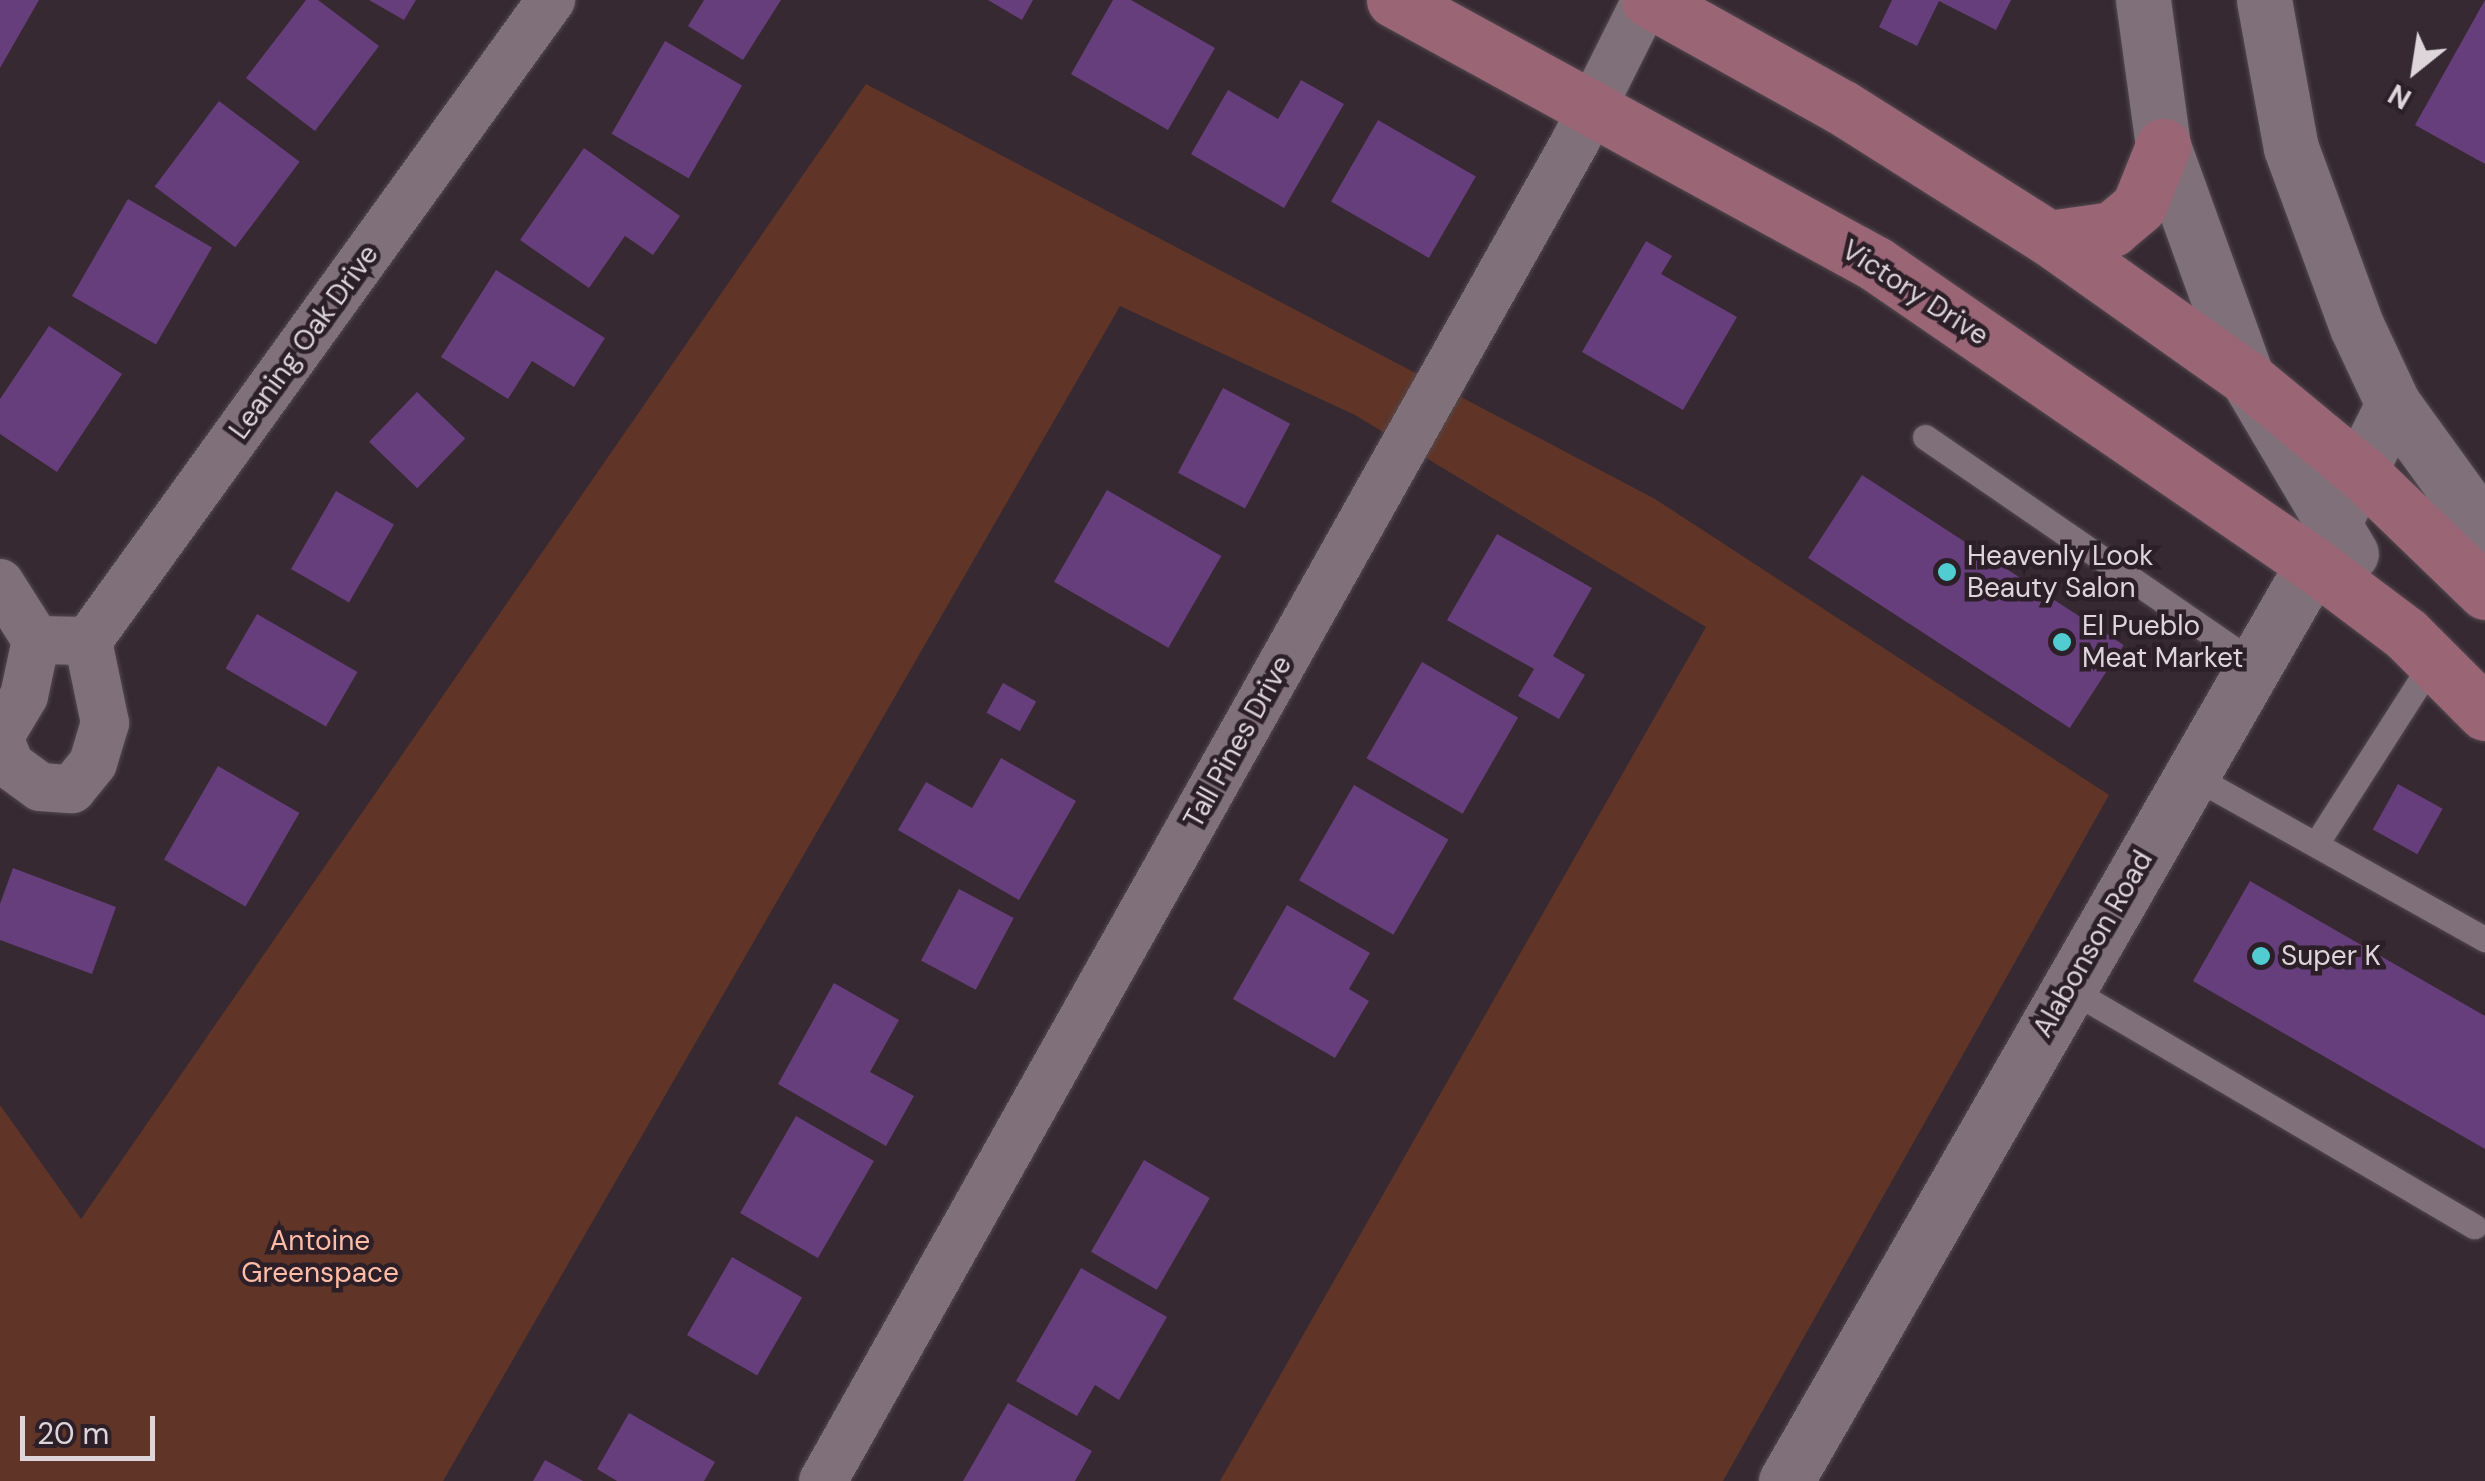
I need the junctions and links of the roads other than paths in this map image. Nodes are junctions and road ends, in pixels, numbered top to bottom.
1 (552, 0) edge
2 (1394, 0) edge
3 (1647, 0) edge
4 (2143, 0) edge
5 (2264, 0) edge
6 (1594, 106) junction
7 (2164, 146) junction
8 (2049, 238) junction
9 (2247, 378) junction
10 (2393, 404) junction
11 (1925, 437) dead end
12 (2363, 474) junction
13 (2485, 532) edge
14 (2323, 545) junction
15 (0, 583) edge
16 (2485, 592) edge
17 (36, 640) junction
18 (88, 641) junction
19 (2420, 648) junction
20 (2255, 664) junction
21 (2485, 713) edge
22 (0, 738) edge
23 (2191, 775) junction
24 (2316, 844) junction
25 (2485, 939) edge
26 (2068, 988) junction
27 (2474, 1226) dead end
28 (823, 1481) edge
29 (1786, 1481) edge

1 - 18 street, Leaning Oak Drive
2 - 6 main road, Victory Drive
3 - 6 street, Tall Pines Drive
3 - 8 main road
4 - 7 street
5 - 10 street
6 - 14 main road, Victory Drive
6 - 28 street, Tall Pines Drive
7 - 8 main road
7 - 9 street
8 - 9 main road
9 - 12 main road
9 - 14 street
10 - 12 street, Alabonson Road
10 - 13 street
11 - 20 lane
12 - 14 street, Alabonson Road
12 - 16 main road
14 - 19 main road, Victory Drive
14 - 20 street, Alabonson Road
15 - 17 street
17 - 18 street
17 - 22 street
18 - 22 street
19 - 21 main road, Victory Drive
19 - 24 lane
20 - 23 street, Alabonson Road
23 - 24 lane
23 - 26 street, Alabonson Road
24 - 25 lane
26 - 27 lane
26 - 29 street, Alabonson Road

